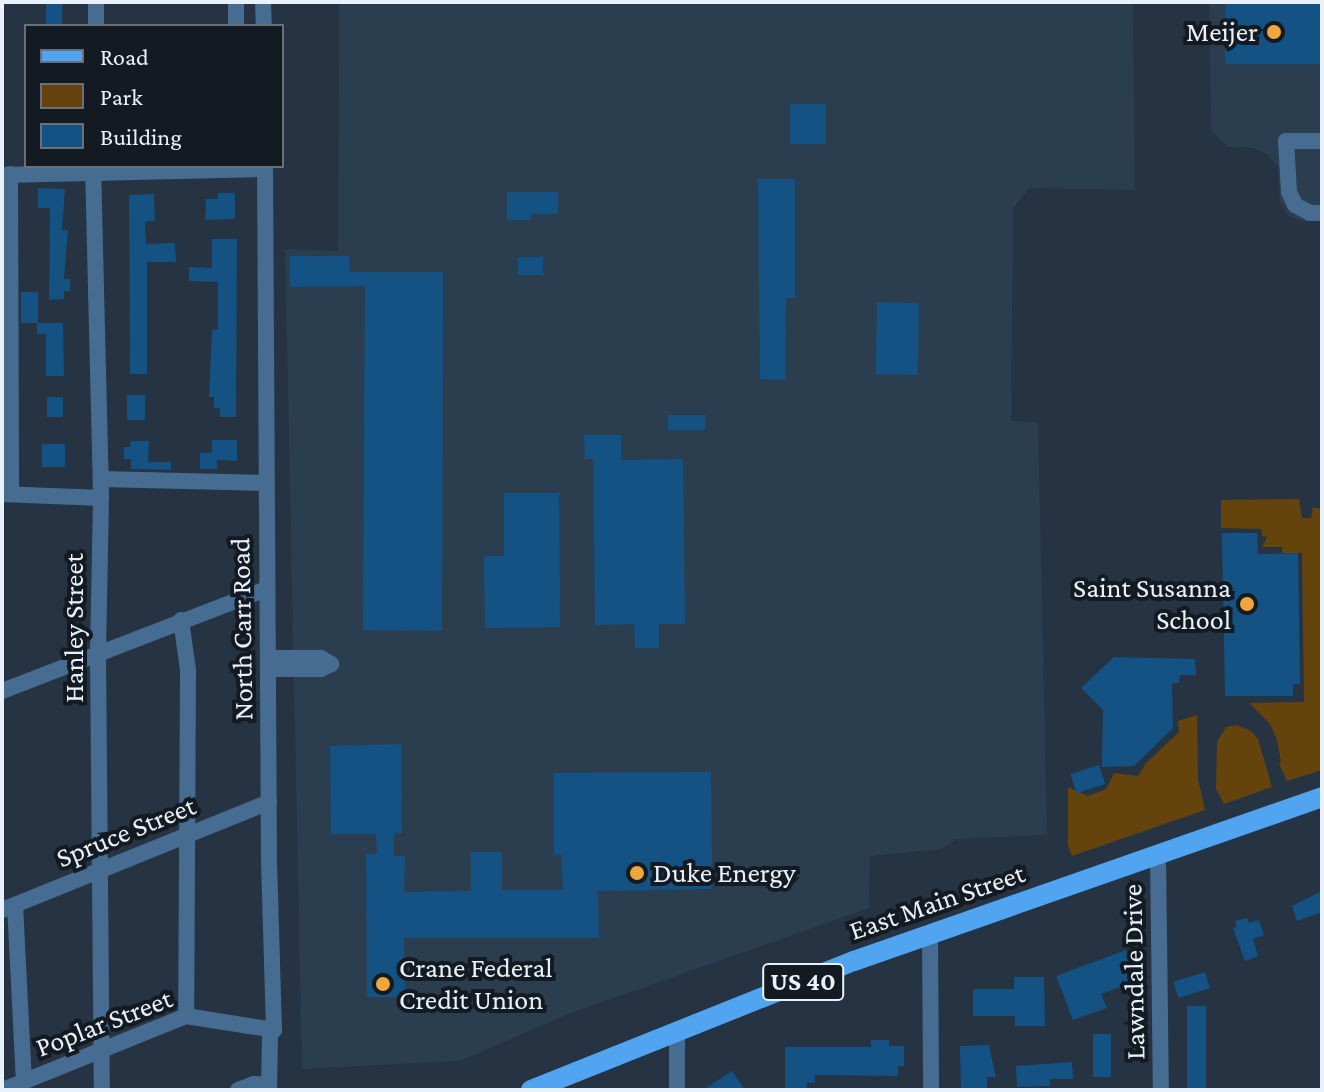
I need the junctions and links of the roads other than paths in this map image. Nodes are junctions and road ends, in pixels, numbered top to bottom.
1 (96, 2) edge
2 (236, 2) edge
3 (263, 2) edge
4 (96, 24) edge
5 (236, 24) edge
6 (264, 24) edge
7 (1322, 141) edge
8 (265, 168) edge
9 (93, 169) edge
10 (6, 174) edge
11 (1322, 213) edge
12 (101, 479) junction
13 (266, 483) junction
14 (6, 494) edge
15 (101, 498) junction
16 (267, 589) junction
17 (181, 620) junction
18 (98, 653) junction
19 (2, 691) edge
20 (1322, 797) edge
21 (269, 802) junction
22 (188, 835) junction
23 (1158, 854) junction
24 (102, 870) junction
25 (9, 908) edge
26 (930, 935) junction
27 (186, 1016) junction
28 (274, 1030) junction
29 (677, 1032) junction
30 (103, 1049) junction
31 (24, 1081) junction
32 (269, 1088) edge
33 (3, 1090) edge
34 (102, 1090) edge
35 (238, 1090) edge
36 (531, 1090) edge
37 (677, 1090) edge
38 (931, 1090) edge
39 (1161, 1090) edge

1 - 4 street
2 - 5 street
3 - 6 street
7 - 11 street
8 - 9 street
8 - 13 street, North Carr Road
9 - 10 street
9 - 12 street, Hanley Street
10 - 14 street
12 - 13 street
12 - 15 street, Hanley Street
13 - 16 street, North Carr Road
14 - 15 street
15 - 18 street, Hanley Street
16 - 17 street
16 - 21 street, North Carr Road
17 - 18 street
17 - 22 street
18 - 19 street
18 - 24 street, Hanley Street
20 - 23 main road, East Main Street / US 40
21 - 22 street, Spruce Street
21 - 28 street, North Carr Road
22 - 24 street, Spruce Street
22 - 27 street
23 - 26 main road, East Main Street / US 40
23 - 39 street, Lawndale Drive
24 - 25 street, Spruce Street
24 - 30 street, Hanley Street
25 - 31 street
26 - 29 main road, East Main Street / US 40
26 - 38 street
27 - 28 street, Poplar Street
27 - 30 street, Poplar Street
28 - 32 street, North Carr Road
29 - 36 main road, East Main Street / US 40
29 - 37 street
30 - 31 street, Poplar Street
30 - 34 street, Hanley Street
31 - 33 street, Poplar Street
32 - 35 street

